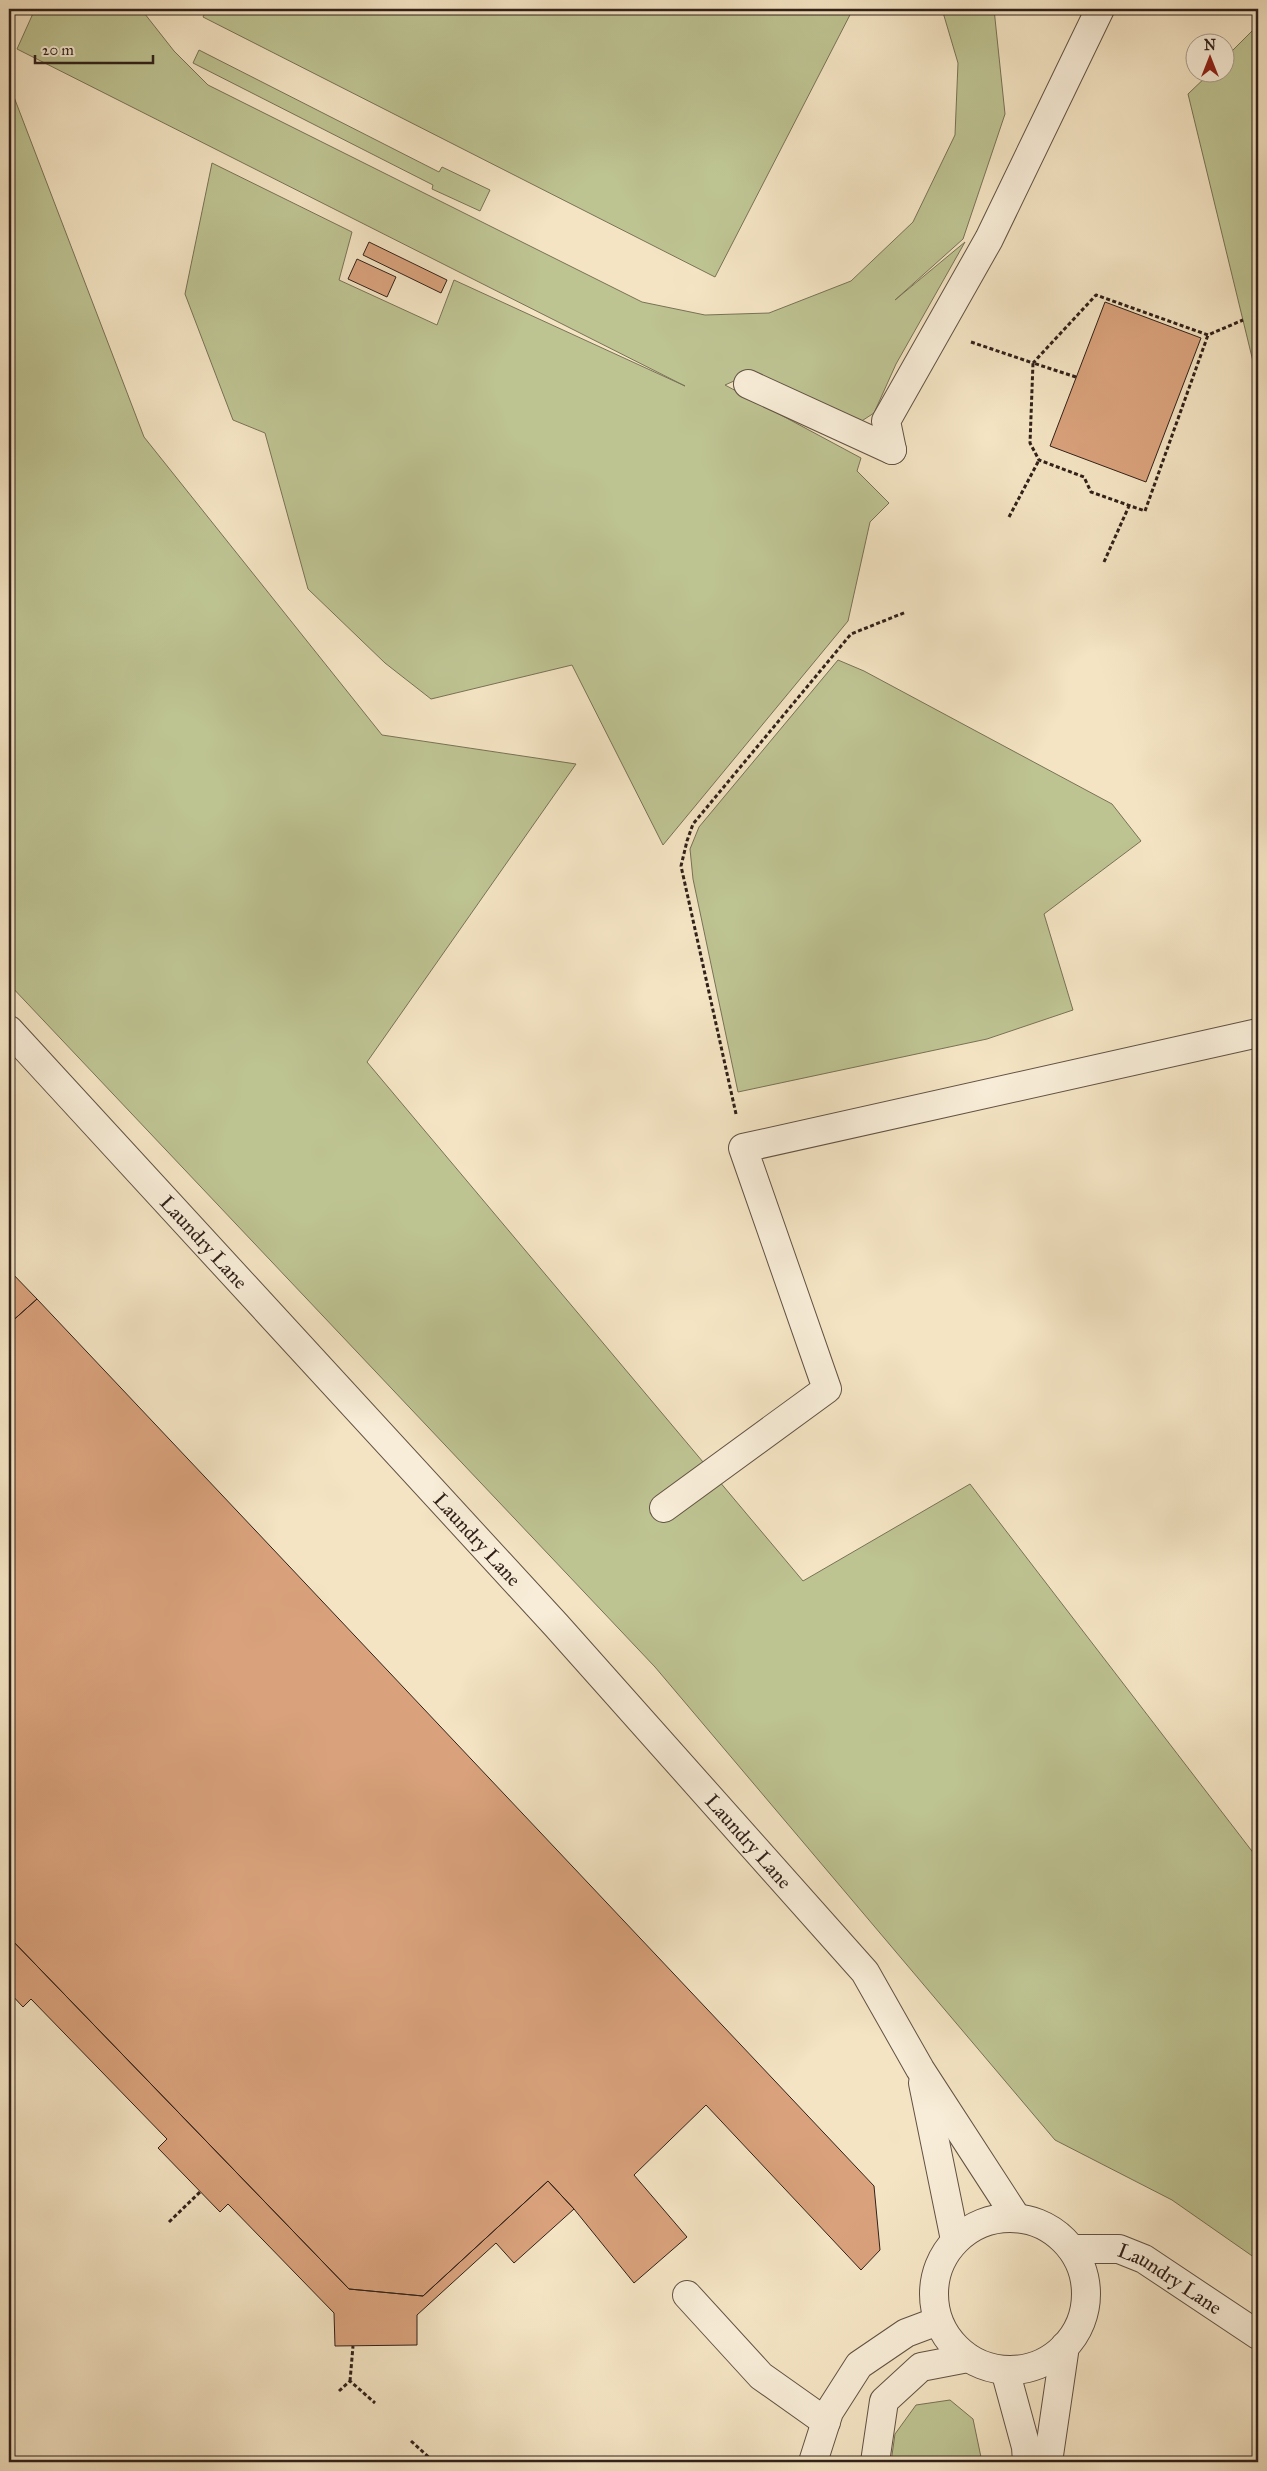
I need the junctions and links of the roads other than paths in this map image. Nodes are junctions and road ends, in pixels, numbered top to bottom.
1 (1100, 9) edge
2 (748, 384) dead end
3 (9, 1030) edge
4 (1258, 1033) edge
5 (664, 1508) dead end
6 (920, 2069) junction
7 (1016, 2217) junction
8 (954, 2240) junction
9 (1072, 2249) junction
10 (686, 2295) dead end
11 (938, 2321) junction
12 (1258, 2335) edge
13 (1065, 2346) junction
14 (968, 2358) junction
15 (1005, 2370) junction
16 (826, 2422) junction
17 (813, 2462) edge
18 (875, 2462) edge
19 (1027, 2462) edge
20 (1048, 2462) edge

1 - 2 street
3 - 6 street, Laundry Lane
4 - 5 street
6 - 7 street, Laundry Lane
6 - 8 street, Laundry Lane
7 - 8 street
7 - 9 street
8 - 11 street
9 - 12 street, Laundry Lane
9 - 13 street
10 - 16 street
11 - 14 street
11 - 16 street
13 - 15 street
13 - 20 street
14 - 15 street
14 - 18 street
15 - 19 street
16 - 17 street

